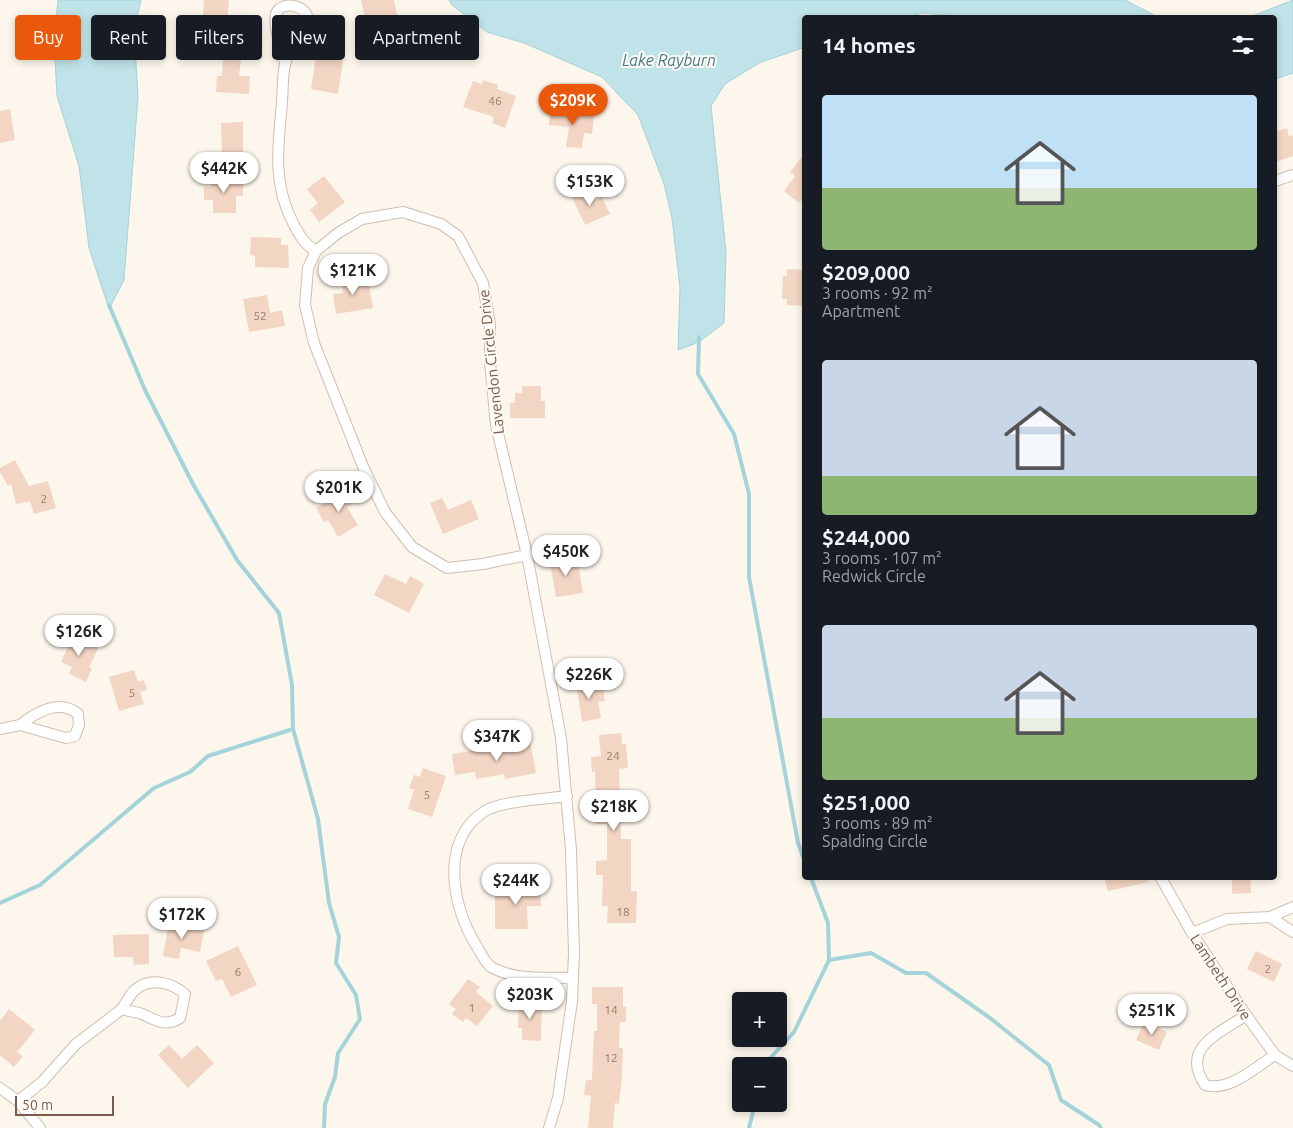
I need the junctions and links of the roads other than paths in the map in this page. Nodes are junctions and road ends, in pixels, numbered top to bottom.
1 (285, 63) junction
2 (1293, 175) edge
3 (1277, 180) edge
4 (316, 251) junction
5 (527, 555) junction
6 (20, 725) junction
7 (0, 729) edge
8 (567, 796) junction
9 (1162, 880) edge
10 (1293, 907) edge
11 (1270, 917) junction
12 (1293, 932) edge
13 (1192, 933) junction
14 (572, 978) junction
15 (122, 1009) junction
16 (1246, 1015) junction
17 (1274, 1055) junction
18 (1293, 1066) edge
19 (0, 1088) edge
20 (18, 1101) junction
21 (40, 1128) edge
22 (549, 1128) edge

1 - 1 street
1 - 4 street
2 - 3 street
4 - 5 street
4 - 5 street, Lavendon Circle Drive
5 - 8 street, Lavendon Circle Drive
6 - 6 street
6 - 7 street
8 - 14 street, Lavendon Circle Drive
8 - 14 street
9 - 13 street, Lambeth Drive
10 - 11 street
11 - 12 street
11 - 13 street
13 - 16 street, Lambeth Drive
14 - 22 street, Lavendon Circle Drive
15 - 15 street
15 - 20 street
16 - 17 street, Lambeth Drive
16 - 17 street
17 - 18 street, Lambeth Drive
19 - 20 street
20 - 21 street

